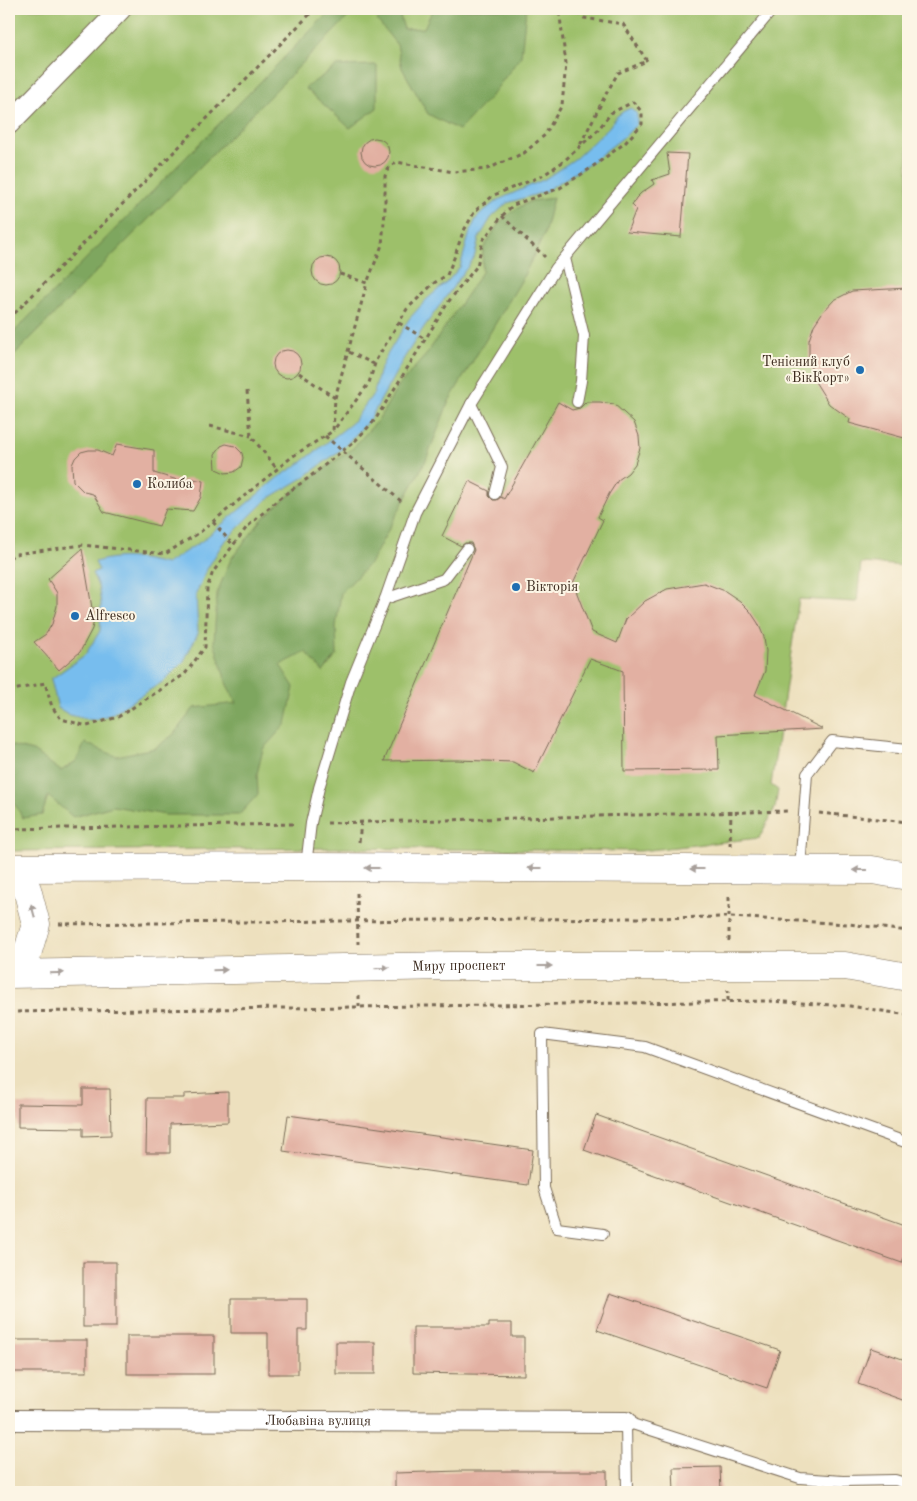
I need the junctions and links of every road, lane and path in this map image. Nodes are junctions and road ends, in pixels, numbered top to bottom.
1 (121, 9) edge
2 (315, 9) edge
3 (559, 9) edge
4 (570, 9) edge
5 (773, 9) edge
6 (9, 124) edge
7 (579, 147) junction
8 (502, 216) junction
9 (565, 258) junction
10 (556, 268) junction
11 (340, 274) dead end
12 (367, 283) junction
13 (9, 319) edge
14 (398, 323) junction
15 (425, 339) junction
16 (348, 352) junction
17 (374, 364) junction
18 (299, 373) dead end
19 (247, 391) dead end
20 (335, 398) junction
21 (577, 402) dead end
22 (471, 404) junction
23 (210, 426) dead end
24 (333, 431) junction
25 (251, 436) junction
26 (325, 436) junction
27 (342, 452) junction
28 (278, 469) junction
29 (495, 494) dead end
30 (415, 513) junction
31 (212, 522) junction
32 (233, 545) junction
33 (467, 550) dead end
34 (9, 558) edge
35 (385, 599) junction
36 (9, 692) edge
37 (908, 748) edge
38 (731, 811) junction
39 (803, 811) junction
40 (361, 822) junction
41 (908, 822) edge
42 (311, 823) junction
43 (9, 829) edge
44 (306, 867) junction
45 (356, 868) junction
46 (730, 869) junction
47 (9, 870) edge
48 (800, 870) junction
49 (908, 876) edge
50 (729, 917) junction
51 (358, 920) junction
52 (36, 924) junction
53 (908, 931) edge
54 (9, 966) edge
55 (728, 966) junction
56 (359, 968) junction
57 (9, 974) edge
58 (908, 977) edge
59 (728, 1002) junction
60 (358, 1007) junction
61 (9, 1012) edge
62 (908, 1015) edge
63 (908, 1143) edge
64 (602, 1234) dead end
65 (9, 1420) edge
66 (626, 1422) junction
67 (908, 1484) edge
68 (627, 1492) edge

1 - 6 street
2 - 13 path
3 - 12 path
4 - 7 path
5 - 9 lane
7 - 8 path
7 - 14 path
8 - 10 path
8 - 15 path
9 - 10 lane
9 - 21 lane
10 - 22 lane
11 - 12 path
12 - 16 path
14 - 15 path
14 - 17 path
15 - 27 path
16 - 17 path
16 - 20 path
17 - 24 path
18 - 20 path
19 - 25 path
20 - 24 path
22 - 29 lane
22 - 30 lane
23 - 25 path
24 - 26 path
25 - 28 path
26 - 27 path
26 - 28 path
27 - 30 path
27 - 32 path
28 - 31 path
30 - 35 lane
31 - 32 path
31 - 34 path
32 - 36 path
33 - 35 lane
35 - 42 lane
37 - 39 lane
38 - 39 path
38 - 40 path
38 - 46 path
39 - 41 path
39 - 48 lane
40 - 42 path
40 - 45 path
42 - 43 path
42 - 44 lane
44 - 45 main road
44 - 47 main road
46 -> 45 main road
45 - 51 path
46 - 48 main road
46 - 50 path
52 -> 47 main road
49 -> 48 main road
50 - 51 path
50 - 53 path
50 - 55 path
51 - 52 path
51 - 56 path
52 - 54 main road
56 -> 55 main road, Миру проспект
55 - 58 main road, Миру проспект
55 - 59 path
57 -> 56 main road, Миру проспект
56 - 60 path
59 - 60 path
59 - 62 path
60 - 61 path
63 - 64 lane
65 - 66 street, Любавіна вулиця
66 - 67 lane
66 - 68 lane

